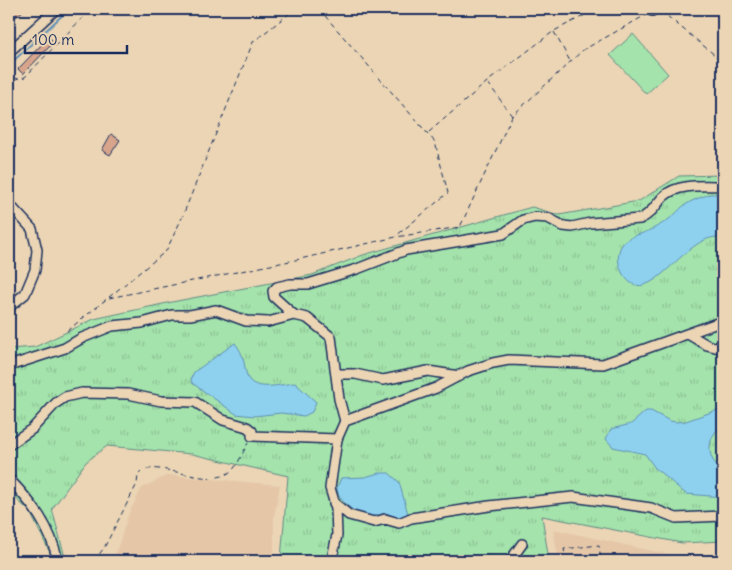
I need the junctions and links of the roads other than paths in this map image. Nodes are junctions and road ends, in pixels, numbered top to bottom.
1 (56, 9) edge
2 (9, 52) edge
3 (723, 186) edge
4 (9, 204) edge
5 (9, 307) edge
6 (294, 315) junction
7 (723, 321) edge
8 (688, 334) junction
9 (723, 350) edge
10 (9, 366) edge
11 (336, 374) junction
12 (460, 376) junction
13 (345, 421) junction
14 (337, 439) junction
15 (9, 445) edge
16 (9, 479) edge
17 (334, 503) junction
18 (723, 516) edge
19 (522, 544) dead end
20 (333, 554) dead end
21 (58, 561) edge
22 (510, 561) edge

1 - 2 street
3 - 6 street
4 - 5 street
6 - 10 street
6 - 11 street
7 - 8 street
8 - 9 street
8 - 12 street
11 - 12 street
11 - 13 street
12 - 13 street
13 - 14 street
14 - 15 street
14 - 17 street
16 - 21 street
17 - 18 street
17 - 20 street
19 - 22 street

